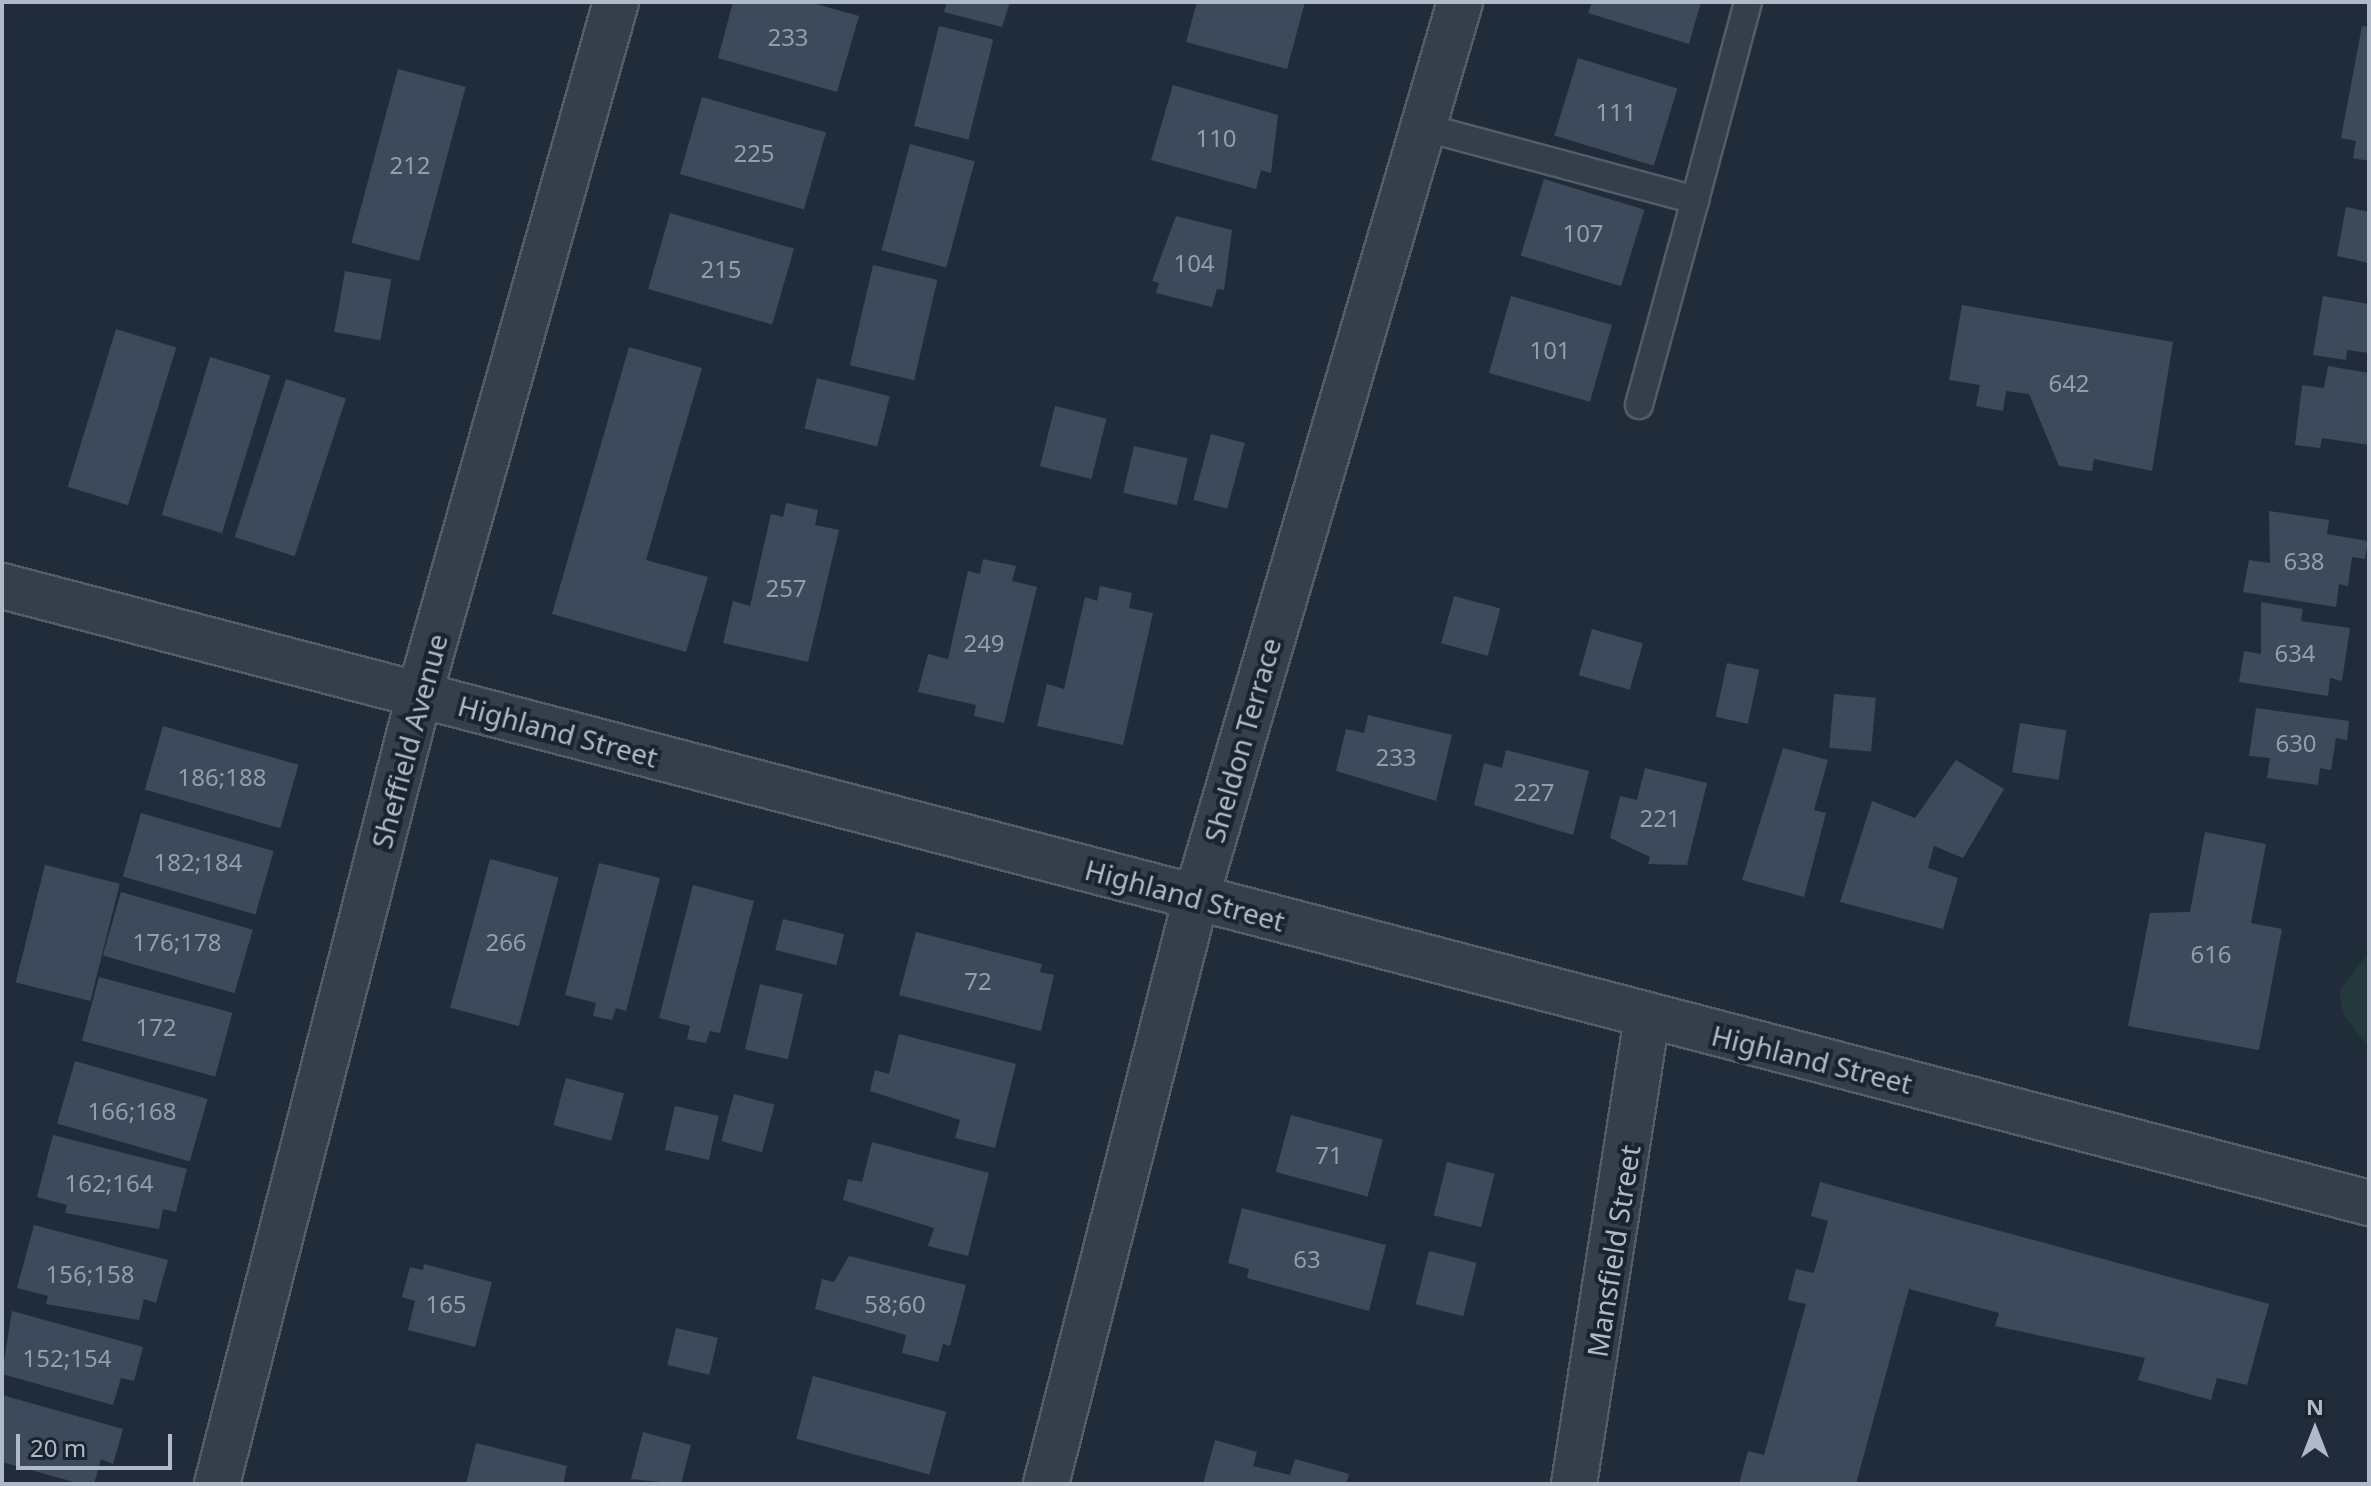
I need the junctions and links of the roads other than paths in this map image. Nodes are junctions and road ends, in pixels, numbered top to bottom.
1 (616, 2) edge
2 (1460, 2) edge
3 (1748, 2) edge
4 (1423, 127) junction
5 (1695, 200) junction
6 (1639, 405) dead end
7 (2, 586) edge
8 (419, 696) junction
9 (1196, 898) junction
10 (1647, 1017) junction
11 (2369, 1203) edge
12 (217, 1484) edge
13 (1046, 1484) edge
14 (1574, 1484) edge

1 - 8 street, Sheffield Avenue
2 - 4 street, Sheldon Terrace
3 - 5 lane
4 - 5 lane
4 - 9 street, Sheldon Terrace
5 - 6 lane
7 - 8 street, Highland Street
8 - 9 street, Highland Street
8 - 12 street, Sheffield Avenue
9 - 10 street, Highland Street
9 - 13 street, Sheldon Terrace
10 - 11 street, Highland Street
10 - 14 street, Mansfield Street

